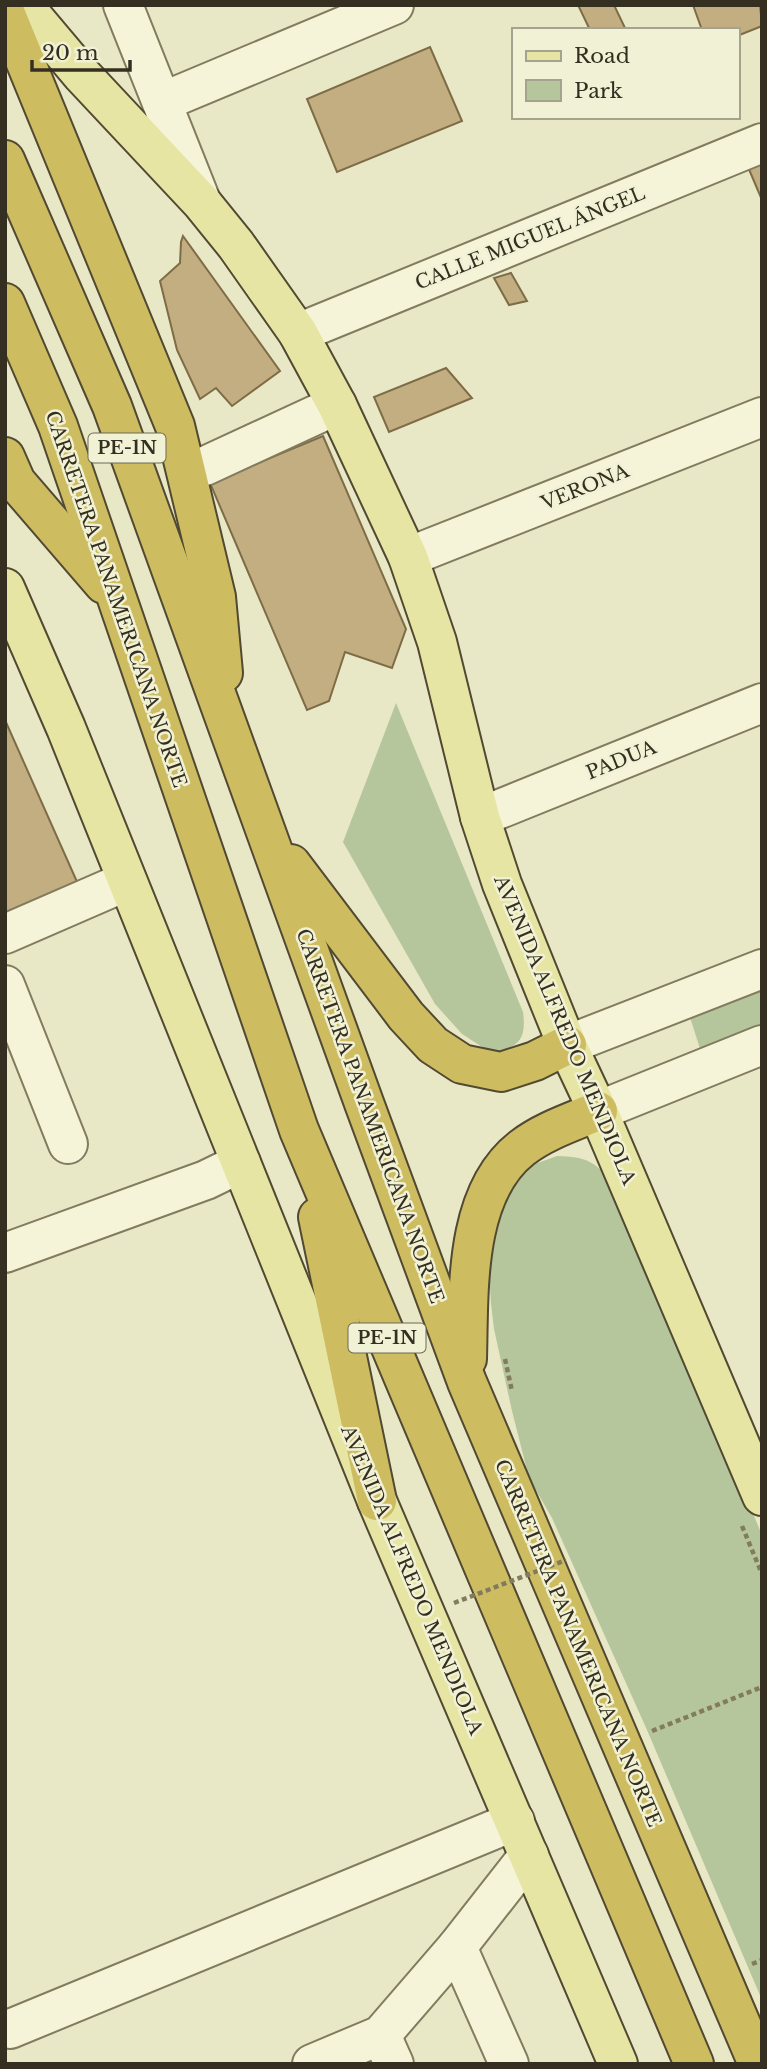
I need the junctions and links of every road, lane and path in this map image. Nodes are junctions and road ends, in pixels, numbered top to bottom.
1 (23, 5) edge
2 (123, 5) edge
3 (394, 5) edge
4 (5, 12) edge
5 (162, 102) junction
6 (762, 143) edge
7 (9, 167) edge
8 (202, 203) junction
9 (5, 303) edge
10 (298, 333) junction
11 (337, 405) junction
12 (762, 417) edge
13 (5, 457) edge
14 (205, 466) dead end
15 (408, 557) junction
16 (5, 588) edge
17 (117, 599) junction
18 (762, 703) edge
19 (228, 727) junction
20 (480, 817) junction
21 (266, 829) junction
22 (127, 881) junction
23 (5, 934) edge
24 (762, 969) edge
25 (5, 985) edge
26 (567, 1045) junction
27 (762, 1045) edge
28 (598, 1111) junction
29 (299, 1130) junction
30 (68, 1144) dead end
31 (241, 1163) junction
32 (5, 1253) edge
33 (504, 1353) dead end
34 (467, 1382) junction
35 (515, 1404) dead end
36 (377, 1501) junction
37 (751, 1510) edge
38 (566, 1560) dead end
39 (762, 1574) edge
40 (454, 1603) dead end
41 (762, 1687) edge
42 (652, 1731) dead end
43 (522, 1838) junction
44 (457, 1947) junction
45 (10, 2029) dead end
46 (387, 2049) edge
47 (312, 2064) edge
48 (509, 2064) edge
49 (618, 2064) edge
50 (694, 2064) edge
51 (758, 2064) edge

1 - 8 main road, AVENIDA ALFREDO MENDIOLA
2 - 5 street
3 - 5 street
4 - 19 highway
5 - 8 street
6 - 10 street, CALLE MIGUEL ÁNGEL
7 - 19 highway, CARRETERA PANAMERICANA NORTE / PE-1N
8 - 10 main road, AVENIDA ALFREDO MENDIOLA
9 - 17 highway, CARRETERA PANAMERICANA NORTE / PE-1N
10 - 11 main road, AVENIDA ALFREDO MENDIOLA
11 - 14 street
11 - 15 main road, AVENIDA ALFREDO MENDIOLA
12 - 15 street, VERONA
13 - 17 highway
15 - 20 main road, AVENIDA ALFREDO MENDIOLA
16 - 22 main road, AVENIDA ALFREDO MENDIOLA
17 - 29 highway, CARRETERA PANAMERICANA NORTE / PE-1N
18 - 20 street, PADUA
19 - 21 highway, CARRETERA PANAMERICANA NORTE / PE-1N
20 - 26 main road, AVENIDA ALFREDO MENDIOLA
21 - 26 highway
21 - 34 highway, CARRETERA PANAMERICANA NORTE / PE-1N
22 - 23 street
22 - 31 main road, AVENIDA ALFREDO MENDIOLA
24 - 26 street
25 - 30 street
26 - 28 main road, AVENIDA ALFREDO MENDIOLA
27 - 28 street
28 - 34 highway
28 - 37 main road, AVENIDA ALFREDO MENDIOLA
29 - 36 highway
29 - 50 highway, CARRETERA PANAMERICANA NORTE / PE-1N
31 - 32 street
31 - 36 main road, AVENIDA ALFREDO MENDIOLA
33 - 35 path
34 - 51 highway, CARRETERA PANAMERICANA NORTE / PE-1N
36 - 43 main road, AVENIDA ALFREDO MENDIOLA
37 - 39 path
38 - 40 path, bridge
41 - 42 path
43 - 44 street
43 - 45 street
43 - 49 main road, AVENIDA ALFREDO MENDIOLA
44 - 46 street
44 - 48 street
46 - 47 street

